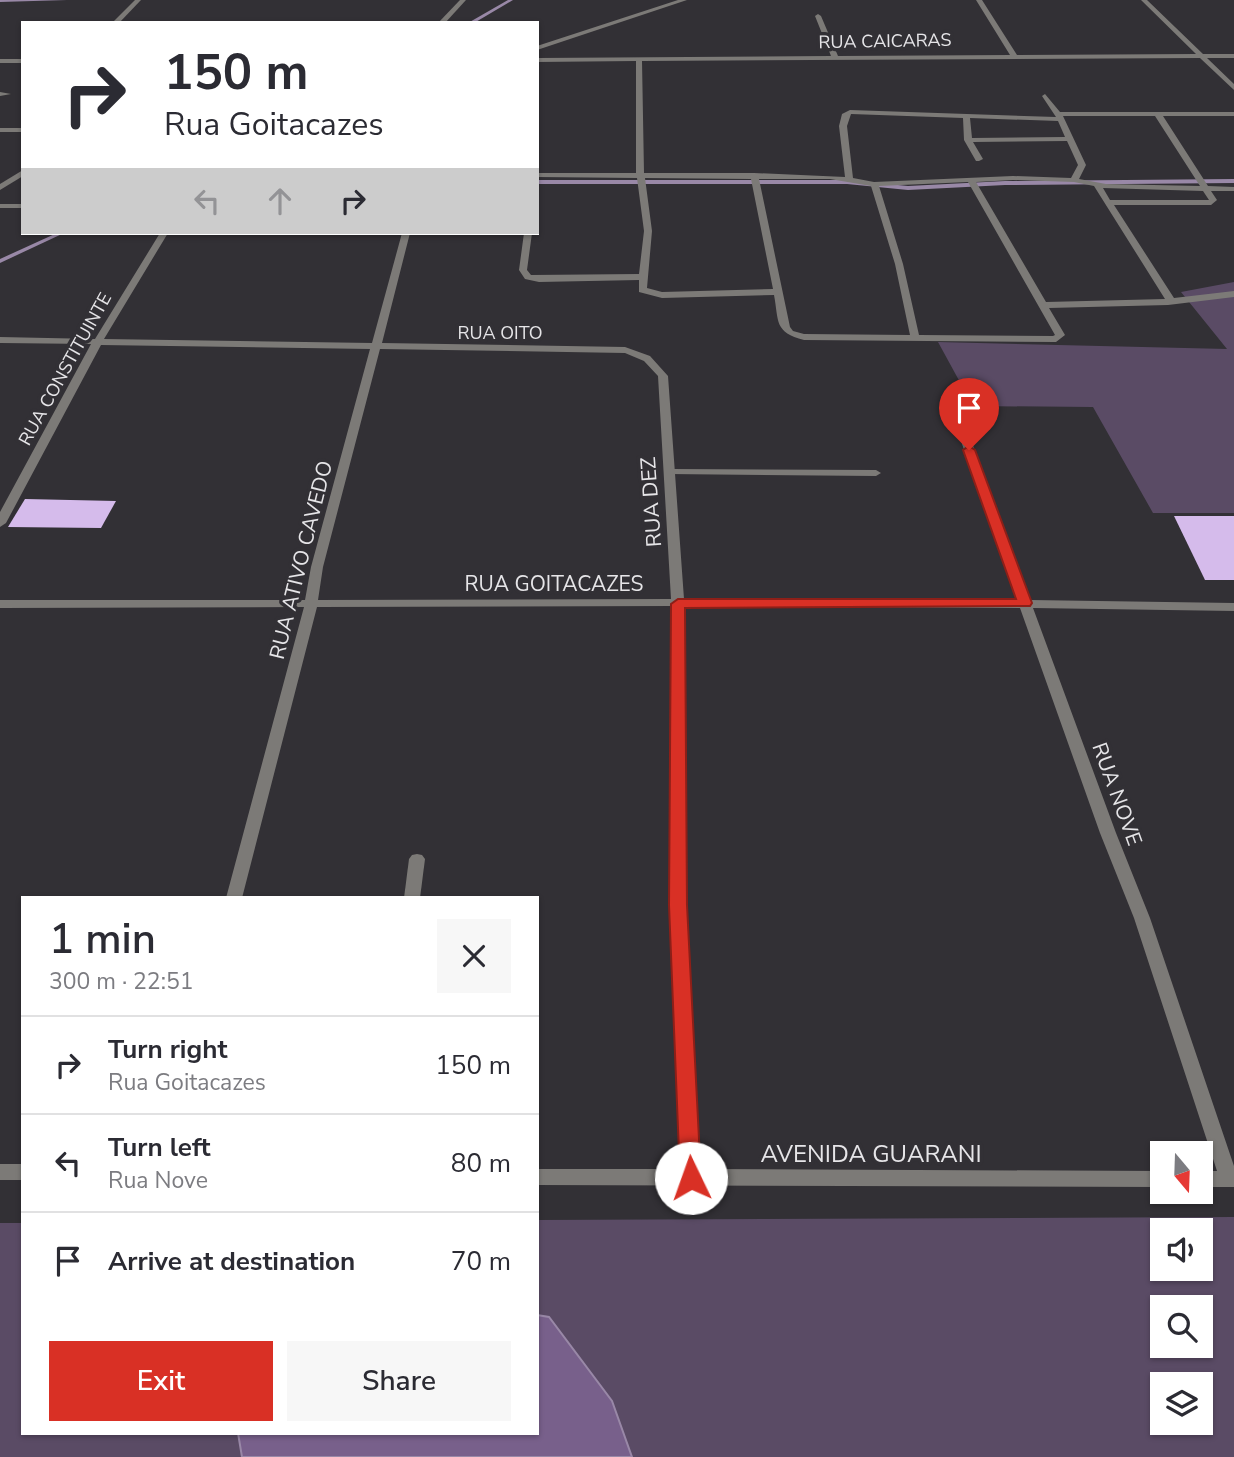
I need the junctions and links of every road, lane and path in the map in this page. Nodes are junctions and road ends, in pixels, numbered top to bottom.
1 (138, 0) edge
2 (463, 0) edge
3 (684, 0) edge
4 (979, 0) edge
5 (1144, 0) edge
6 (818, 16) dead end
7 (118, 21) edge
8 (443, 21) edge
9 (539, 47) edge
10 (1014, 56) junction
11 (1200, 56) junction
12 (1234, 56) edge
13 (835, 57) junction
14 (539, 60) edge
15 (639, 60) junction
16 (0, 61) edge
17 (21, 61) edge
18 (1234, 88) edge
19 (1045, 96) dead end
20 (1157, 113) junction
21 (1234, 114) edge
22 (966, 116) junction
23 (1058, 116) junction
24 (0, 130) edge
25 (21, 130) edge
26 (1068, 139) junction
27 (968, 140) junction
28 (979, 159) dead end
29 (21, 173) edge
30 (640, 174) junction
31 (539, 175) edge
32 (754, 175) junction
33 (849, 179) junction
34 (971, 180) junction
35 (1074, 180) junction
36 (874, 184) junction
37 (1097, 185) junction
38 (0, 188) edge
39 (1205, 188) junction
40 (1234, 189) edge
41 (1108, 202) junction
42 (0, 206) edge
43 (21, 206) edge
44 (163, 235) edge
45 (405, 235) edge
46 (527, 235) edge
47 (642, 277) junction
48 (778, 292) junction
49 (1234, 294) edge
50 (1168, 302) junction
51 (1043, 305) junction
52 (915, 338) junction
53 (0, 341) edge
54 (97, 343) junction
55 (375, 348) junction
56 (625, 350) joint
57 (960, 424) dead end
58 (671, 472) junction
59 (876, 473) dead end
60 (0, 523) edge
61 (1025, 603) junction
62 (0, 604) edge
63 (310, 604) junction
64 (678, 604) junction
65 (1234, 607) edge
66 (417, 859) dead end
67 (235, 896) edge
68 (412, 896) edge
69 (0, 1172) edge
70 (21, 1172) edge
71 (539, 1177) edge
72 (691, 1178) junction
73 (1150, 1179) edge
74 (1213, 1179) edge
75 (1232, 1179) edge

1 - 7 street
2 - 8 street
3 - 9 street
4 - 10 street
5 - 11 street
6 - 13 street
10 - 11 street, RUA CAICARAS
10 - 13 street, RUA CAICARAS
11 - 12 street, RUA CAICARAS
11 - 18 street
13 - 15 street, RUA CAICARAS
14 - 15 street, RUA CAICARAS
15 - 30 street
16 - 17 street
19 - 23 street
20 - 21 street
20 - 23 street
20 - 39 street
22 - 23 street
22 - 27 street
22 - 33 street
23 - 26 street
24 - 25 street
26 - 27 street
26 - 35 street
27 - 28 street
29 - 38 street
30 - 31 street
30 - 32 street
30 - 47 street
32 - 33 street
32 - 48 street
33 - 36 street
34 - 35 street
34 - 36 street
34 - 51 street
35 - 37 street
36 - 52 street
37 - 39 street
37 - 41 street
39 - 40 street
39 - 41 street
41 - 50 street
42 - 43 street
44 - 54 street, RUA CONSTITUINTE
45 - 55 street, RUA ATIVO CAVEDO
46 - 47 street
47 - 48 street
48 - 52 street
49 - 50 street
50 - 51 street
51 - 52 street
53 - 54 street, RUA OITO
54 - 55 street, RUA OITO
54 - 60 street, RUA CONSTITUINTE
55 - 56 street, RUA OITO
55 - 63 street, RUA ATIVO CAVEDO
56 - 58 street, RUA DEZ
57 - 61 street, RUA NOVE
58 - 59 lane
58 - 64 street, RUA DEZ
61 - 64 street, RUA GOITACAZES
61 - 65 street, RUA GOITACAZES
61 - 75 street, RUA NOVE
62 - 63 street, RUA GOITACAZES
63 - 64 street, RUA GOITACAZES
63 - 67 street, RUA ATIVO CAVEDO
64 - 72 street, RUA DEZ
66 - 68 street
69 - 70 street
71 - 72 street, AVENIDA GUARANI
72 - 73 street, AVENIDA GUARANI
74 - 75 street

